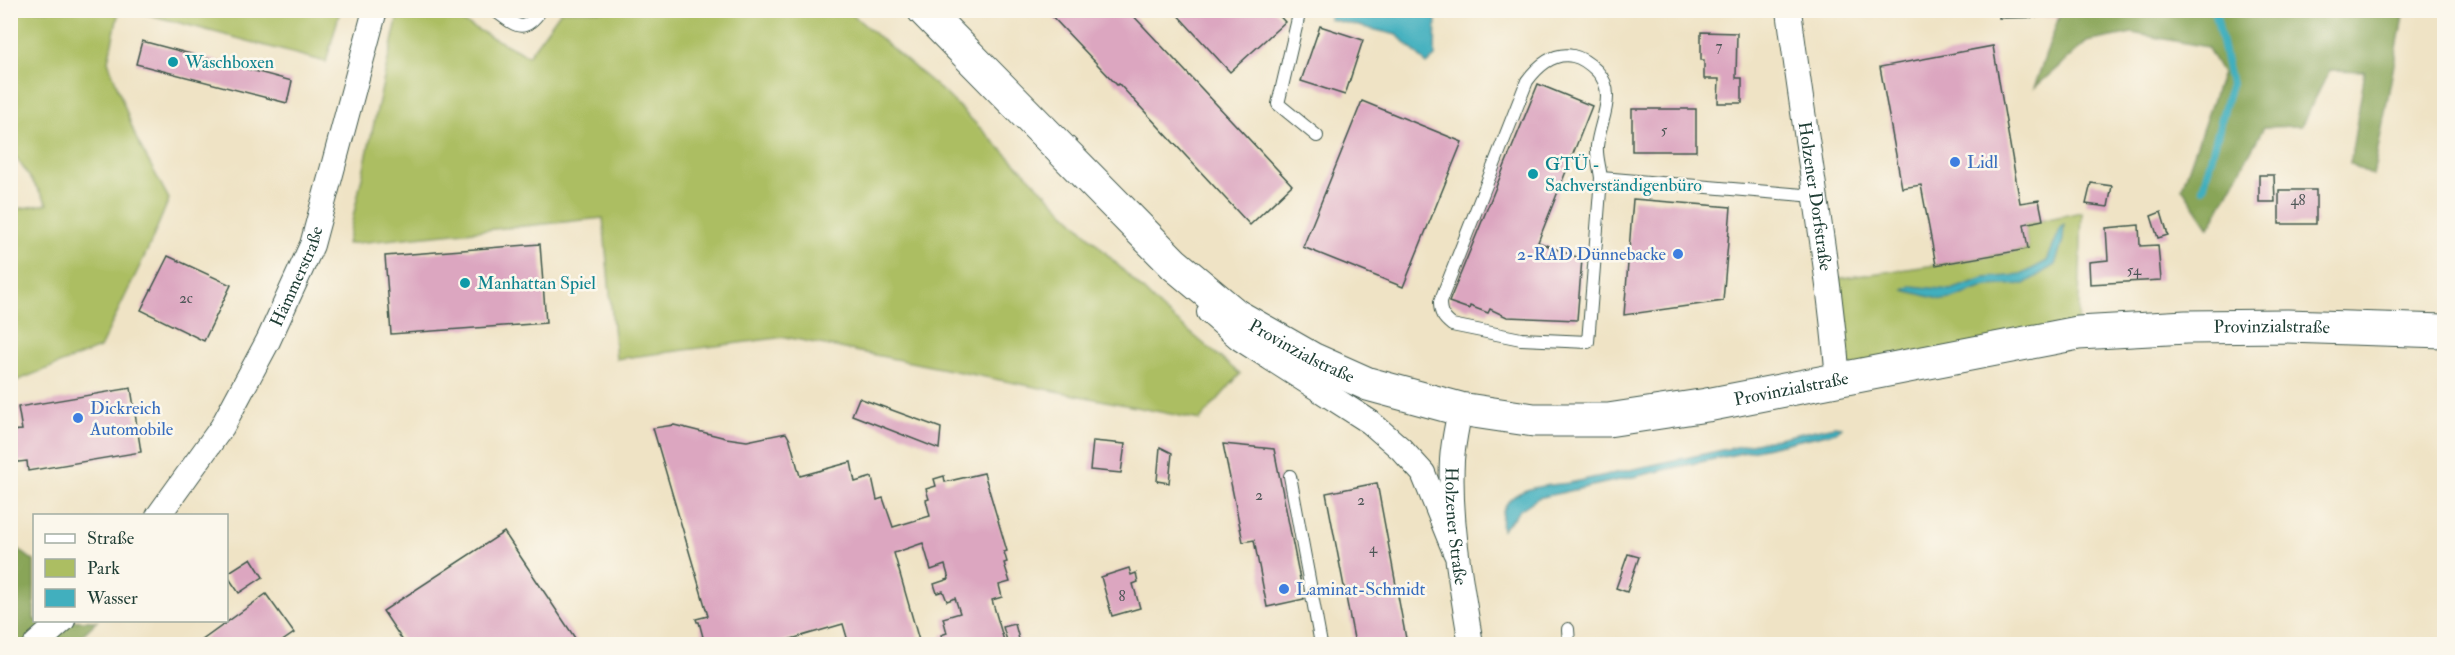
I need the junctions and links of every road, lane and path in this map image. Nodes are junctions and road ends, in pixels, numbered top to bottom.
1 (375, 10) edge
2 (494, 10) edge
3 (541, 10) edge
4 (924, 10) edge
5 (1300, 10) edge
6 (1789, 10) edge
7 (1317, 136) dead end
8 (1601, 178) junction
9 (1815, 196) junction
10 (1174, 264) junction
11 (2445, 330) edge
12 (1838, 380) junction
13 (1460, 409) junction
14 (1290, 476) dead end
15 (159, 514) edge
16 (1455, 552) junction
17 (62, 622) edge
18 (1568, 629) dead end
19 (36, 645) edge
20 (1321, 645) edge
21 (1471, 645) edge
22 (1569, 645) edge

1 - 15 street, Hämmerstraße
2 - 3 lane
4 - 10 main road, Provinzialstraße
5 - 7 lane
6 - 9 street, Holzener Dorfstraße
8 - 8 lane
8 - 9 lane
9 - 12 street, Holzener Dorfstraße
10 - 13 main road, Provinzialstraße
10 - 16 street, Provinzialstraße
11 - 12 main road, Provinzialstraße
12 - 13 main road, Provinzialstraße
13 - 16 street, Holzener Straße
14 - 20 lane
16 - 21 street, Holzener Straße
17 - 19 street
18 - 22 lane

